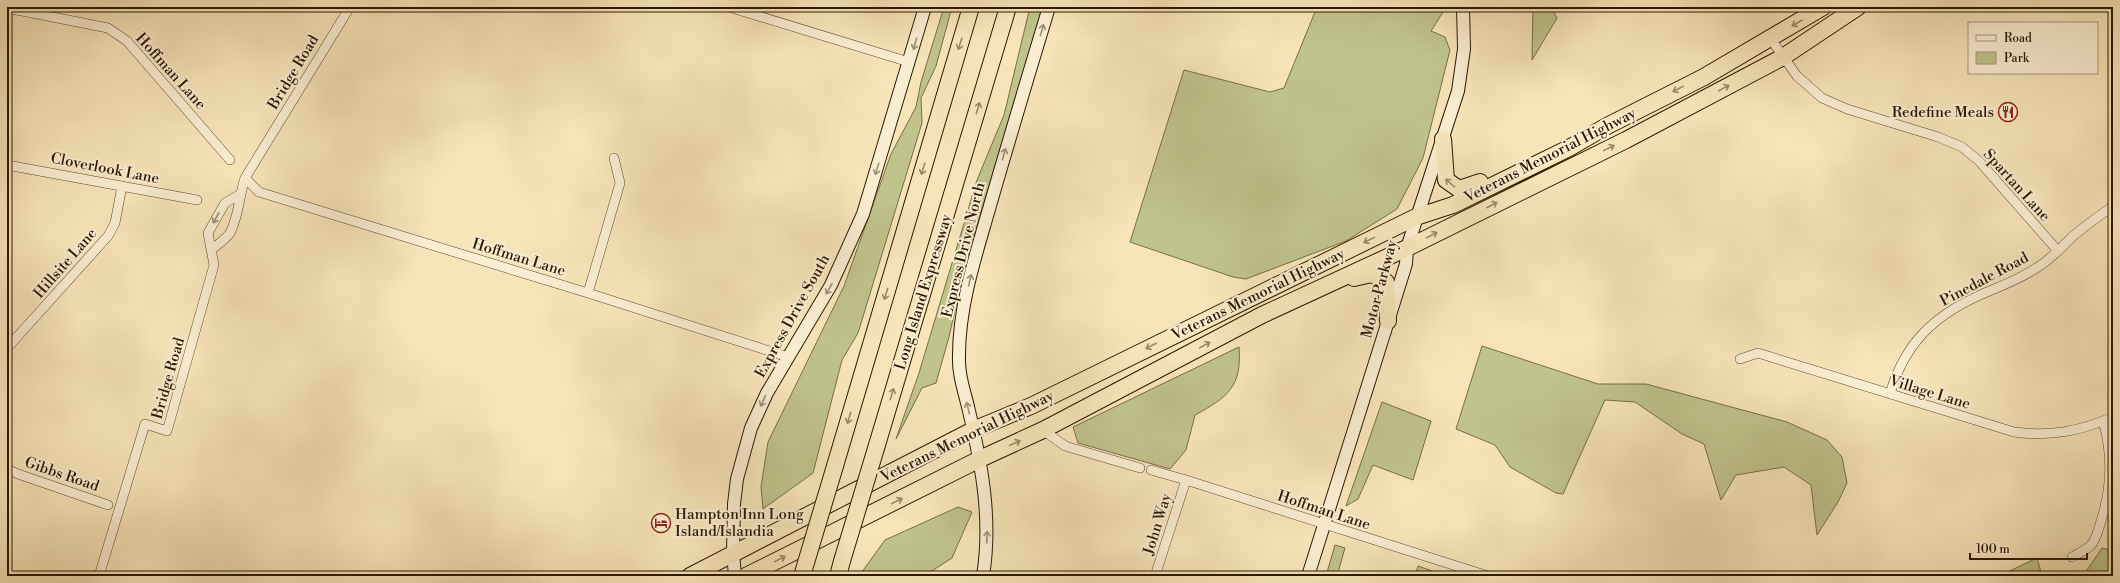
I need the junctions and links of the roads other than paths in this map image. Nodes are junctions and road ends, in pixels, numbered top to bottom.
1 (350, 7) edge
2 (729, 7) edge
3 (925, 7) edge
4 (971, 7) edge
5 (1008, 7) edge
6 (1049, 7) edge
7 (1463, 7) edge
8 (1823, 7) edge
9 (1858, 7) edge
10 (7, 8) edge
11 (1770, 38) junction
12 (1784, 57) junction
13 (909, 62) junction
14 (1443, 139) junction
15 (614, 158) dead end
16 (230, 160) dead end
17 (1538, 162) junction
18 (7, 165) edge
19 (245, 178) junction
20 (122, 186) junction
21 (239, 195) junction
22 (197, 200) dead end
23 (2113, 206) edge
24 (1416, 217) junction
25 (1407, 248) junction
26 (211, 250) junction
27 (2058, 252) junction
28 (588, 293) junction
29 (1298, 298) junction
30 (1388, 321) junction
31 (7, 344) edge
32 (788, 357) junction
33 (1740, 359) dead end
34 (1890, 394) junction
35 (2113, 416) edge
36 (2103, 421) junction
37 (973, 430) junction
38 (1043, 430) junction
39 (980, 459) junction
40 (1140, 468) dead end
41 (7, 469) edge
42 (1150, 470) dead end
43 (1186, 480) junction
44 (108, 505) dead end
45 (1324, 525) junction
46 (733, 553) junction
47 (2072, 557) dead end
48 (840, 568) edge
49 (99, 576) edge
50 (690, 576) edge
51 (735, 576) edge
52 (746, 576) edge
53 (802, 576) edge
54 (983, 576) edge
55 (1155, 576) edge
56 (1308, 576) edge
57 (1488, 576) edge

1 - 19 street, Bridge Road
2 - 13 street
3 -> 13 main road, Express Drive South
4 -> 53 highway, bridge
48 -> 5 highway, Long Island Expressway, bridge
37 -> 6 main road, Express Drive North
7 - 14 main road, Motor Parkway
8 -> 11 highway, Veterans Memorial Highway
9 - 12 highway, Veterans Memorial Highway
10 - 16 street, Hoffman Lane
11 - 12 street, Spartan Lane
11 -> 17 highway, Veterans Memorial Highway
25 -> 12 highway, Veterans Memorial Highway
12 - 27 street, Spartan Lane
13 -> 32 main road, Express Drive South
17 -> 14 highway
14 - 24 main road, Motor Parkway
15 - 28 street
17 - 24 highway, Veterans Memorial Highway
18 - 20 street, Cloverlook Lane
19 - 21 street, Bridge Road
19 - 28 street, Hoffman Lane
20 - 22 street, Cloverlook Lane
20 - 31 street, Hillsite Lane
21 - 26 street, Bridge Road
21 -> 26 street, Bridge Road
23 - 27 street, Pinedale Road
24 - 25 main road, Motor Parkway
24 -> 37 highway, Veterans Memorial Highway
25 - 29 highway, Veterans Memorial Highway
25 - 30 main road, Motor Parkway
26 - 49 street, Bridge Road
27 - 34 street, Pinedale Road
28 - 32 street, Hoffman Lane
29 - 30 highway
38 -> 29 highway, Veterans Memorial Highway
30 - 45 main road, Motor Parkway
32 -> 46 main road, Express Drive South
33 - 34 street, Village Lane
34 - 36 street, Village Lane
35 - 36 street, Village Lane
36 - 47 street
37 - 39 main road, Express Drive North
37 - 46 highway, Veterans Memorial Highway
39 -> 38 highway, Veterans Memorial Highway
38 - 40 street
52 -> 39 highway, Veterans Memorial Highway
54 -> 39 main road, Express Drive North
41 - 44 street, Gibbs Road
42 - 43 street, Hoffman Lane
43 - 45 street, Hoffman Lane
43 - 55 street, John Way
45 - 56 main road, Motor Parkway
45 - 57 street, Hoffman Lane
46 - 50 highway, Veterans Memorial Highway
46 - 51 main road, Express Drive South

